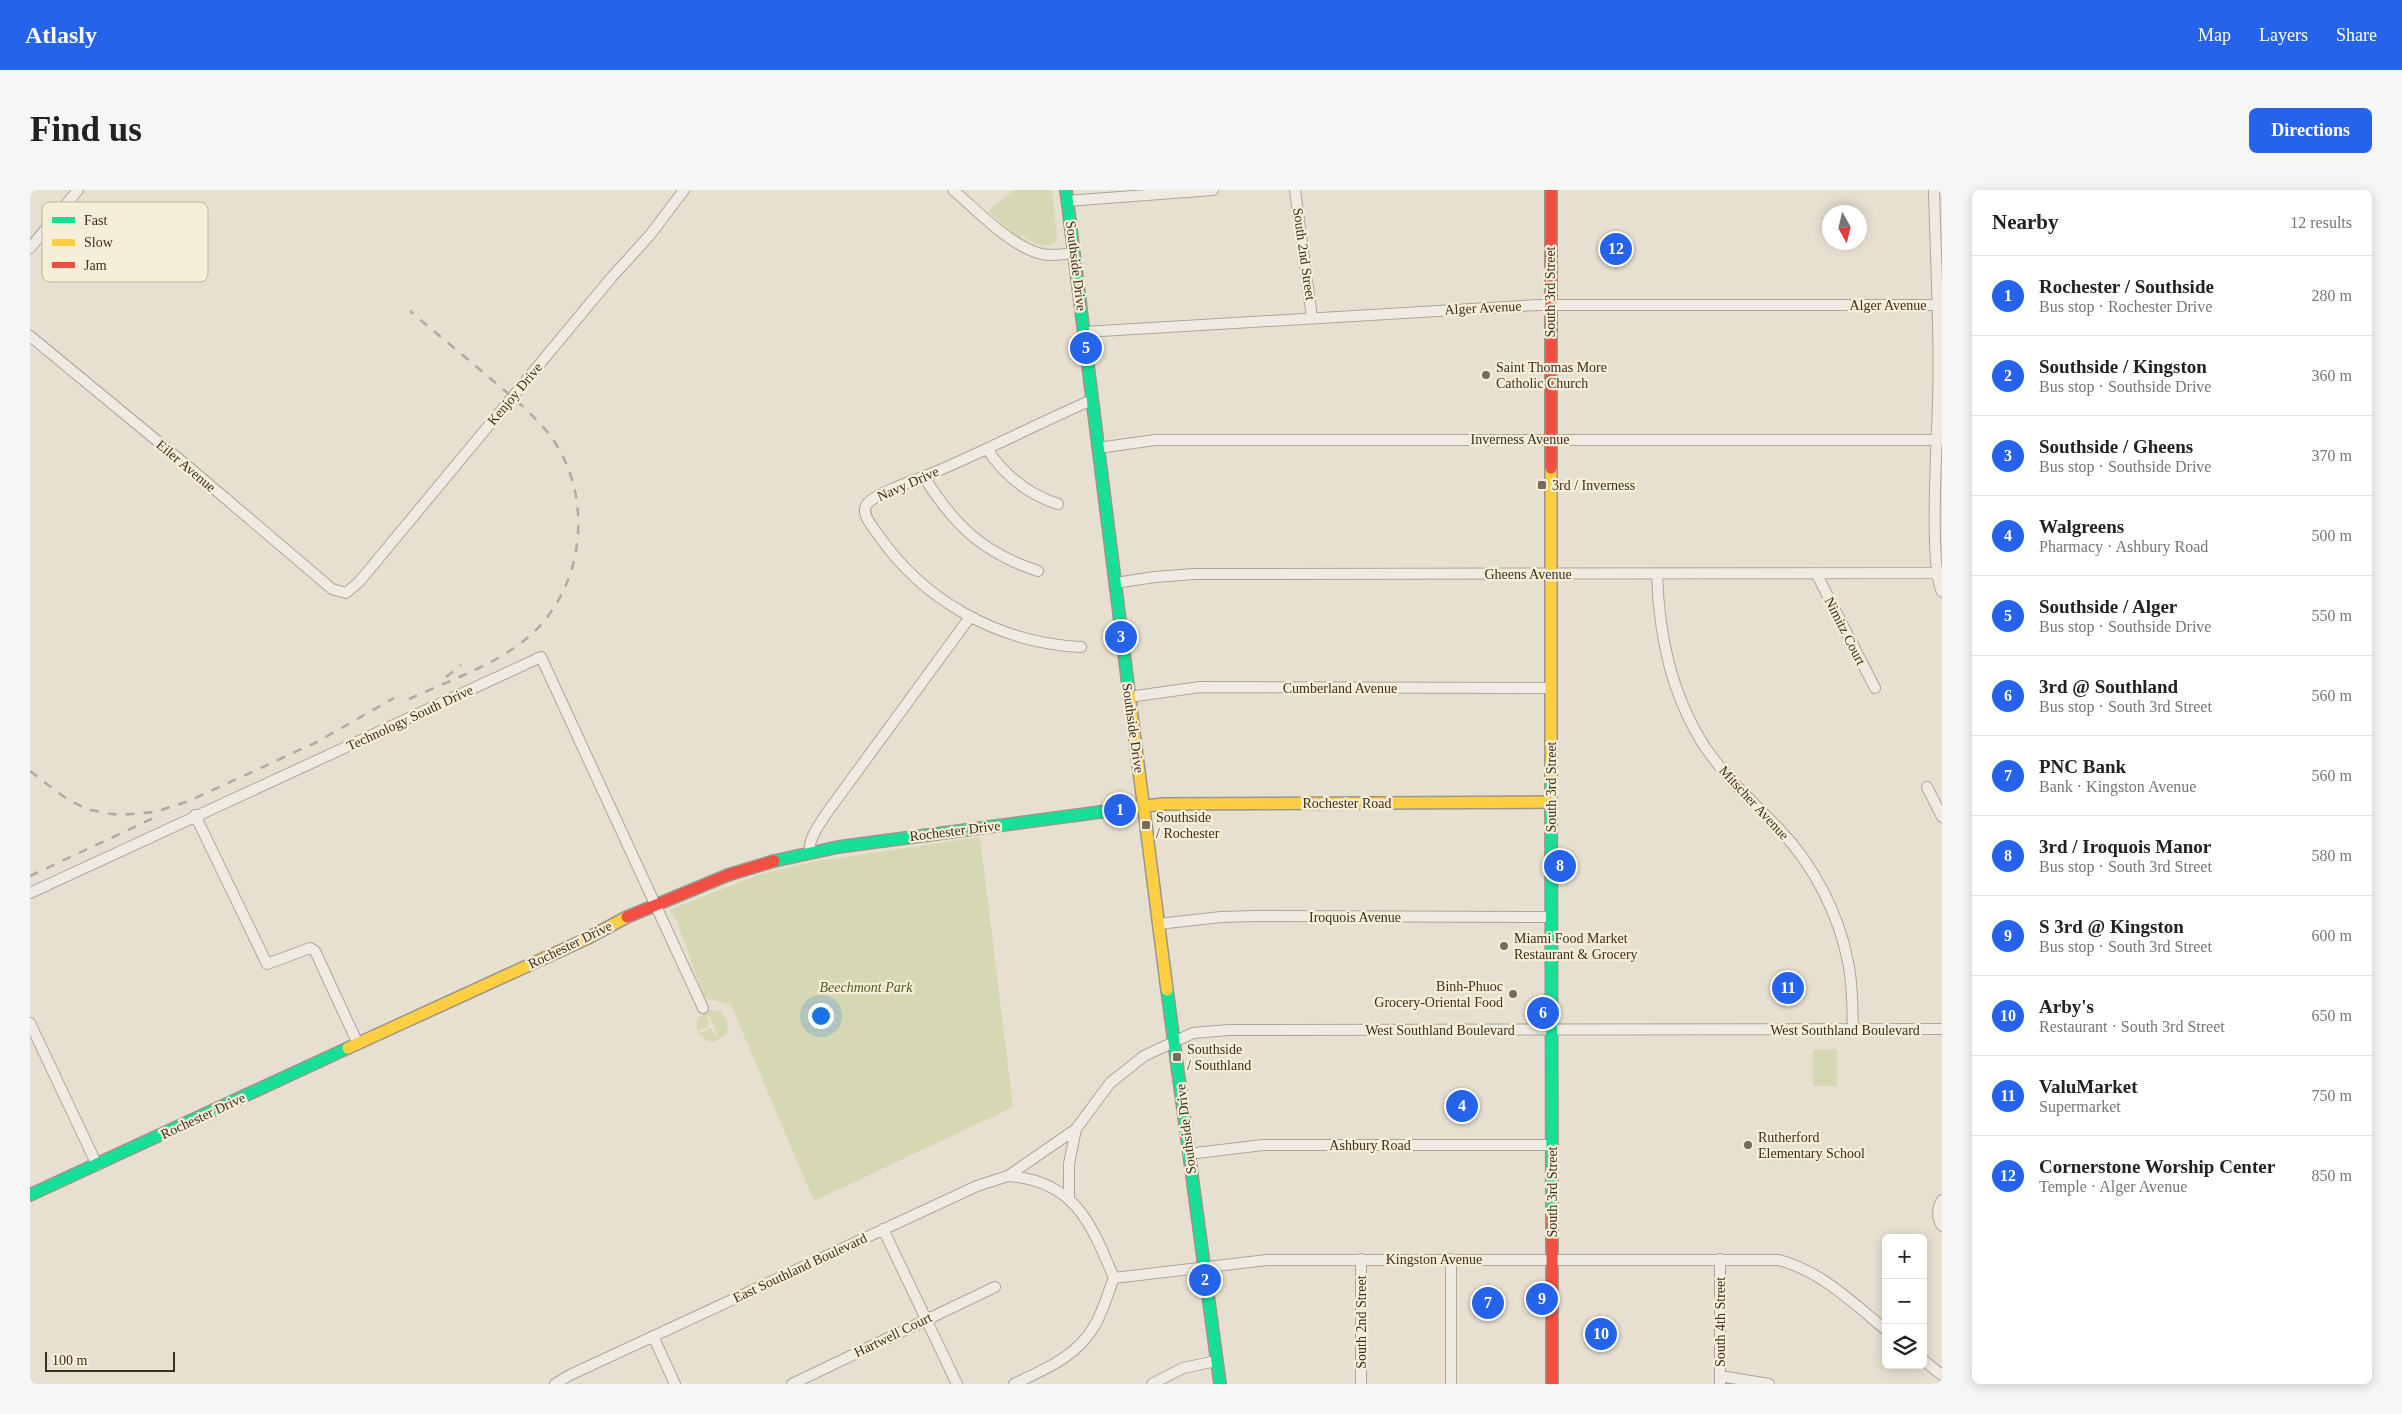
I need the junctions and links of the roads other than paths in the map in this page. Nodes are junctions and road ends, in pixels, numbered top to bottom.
1 (78, 190) edge
2 (684, 190) edge
3 (953, 190) edge
4 (1213, 190) edge
5 (1294, 190) edge
6 (1550, 190) edge
7 (1934, 190) edge
8 (1067, 195) edge
9 (68, 202) edge
10 (42, 234) edge
11 (30, 248) edge
12 (1074, 253) junction
13 (1550, 305) junction
14 (1940, 305) edge
15 (1312, 318) junction
16 (1084, 332) junction
17 (30, 336) edge
18 (1092, 400) junction
19 (1551, 440) junction
20 (1939, 440) edge
21 (1098, 448) junction
22 (987, 449) junction
23 (924, 477) junction
24 (1058, 504) dead end
25 (1038, 571) dead end
26 (1816, 573) junction
27 (1940, 573) edge
28 (1551, 574) junction
29 (1657, 574) junction
30 (1115, 583) junction
31 (1942, 592) edge
32 (343, 594) joint
33 (970, 617) junction
34 (1082, 647) dead end
35 (1551, 688) junction
36 (1875, 688) dead end
37 (1129, 697) junction
38 (1927, 786) dead end
39 (1551, 802) junction
40 (1144, 807) junction
41 (195, 815) junction
42 (1942, 817) edge
43 (810, 851) junction
44 (30, 893) edge
45 (657, 905) junction
46 (1552, 917) junction
47 (1158, 924) junction
48 (704, 1008) dead end
49 (30, 1023) edge
50 (1942, 1029) edge
51 (1552, 1030) junction
52 (1853, 1030) junction
53 (1175, 1040) junction
54 (358, 1044) junction
55 (1076, 1128) junction
56 (1552, 1145) junction
57 (1042, 1151) joint
58 (1188, 1154) junction
59 (98, 1165) junction
60 (1008, 1176) junction
61 (30, 1195) edge
62 (1069, 1197) junction
63 (1942, 1200) edge
64 (1942, 1226) edge
65 (883, 1229) junction
66 (1361, 1259) junction
67 (1451, 1259) junction
68 (1720, 1259) junction
69 (1552, 1260) junction
70 (1203, 1268) junction
71 (1114, 1278) junction
72 (994, 1287) dead end
73 (925, 1320) junction
74 (1882, 1327) edge
75 (653, 1336) junction
76 (1216, 1361) junction
77 (1927, 1363) edge
78 (1942, 1375) edge
79 (1720, 1380) edge
80 (555, 1384) edge
81 (675, 1384) edge
82 (792, 1384) edge
83 (957, 1384) edge
84 (1014, 1384) edge
85 (1152, 1384) edge
86 (1220, 1384) edge
87 (1361, 1384) edge
88 (1451, 1384) edge
89 (1552, 1384) edge
90 (1769, 1384) edge

1 - 9 street
2 - 32 street, Kenjoy Drive
3 - 12 street
4 - 8 street
5 - 15 street, South 2nd Street
6 - 13 street, South 3rd Street
7 - 14 street
8 - 12 street, Southside Drive
10 - 11 street
12 - 16 street, Southside Drive
13 - 14 street, Alger Avenue
13 - 15 street, Alger Avenue
13 - 19 street, South 3rd Street
14 - 20 street
15 - 16 street, Alger Avenue
16 - 18 street, Southside Drive
17 - 32 street, Eiler Avenue
18 - 21 street, Southside Drive
18 - 22 street, Navy Drive
19 - 20 street, Inverness Avenue
19 - 21 street, Inverness Avenue
19 - 28 street, South 3rd Street
20 - 27 street
21 - 30 street, Southside Drive
22 - 23 street, Navy Drive
22 - 24 street
23 - 25 street
23 - 33 street, Navy Drive
26 - 27 street, Gheens Avenue
26 - 29 street, Gheens Avenue
26 - 36 street, Nimitz Court
27 - 31 street
28 - 29 street, Gheens Avenue
28 - 30 street, Gheens Avenue
28 - 35 street, South 3rd Street
29 - 52 street, Mitscher Avenue
30 - 37 street, Southside Drive
33 - 34 street, Navy Drive
33 - 43 street
35 - 37 street, Cumberland Avenue
35 - 39 street, South 3rd Street
37 - 40 street, Southside Drive
38 - 42 street
39 - 40 street, Rochester Road
39 - 46 street, South 3rd Street
40 - 43 street, Rochester Drive
40 - 47 street, Southside Drive
41 - 44 street, Technology South Drive
41 - 45 street, Technology South Drive
41 - 54 street
43 - 45 street, Rochester Drive
45 - 48 street
45 - 54 street, Rochester Drive
46 - 47 street, Iroquois Avenue
46 - 51 street, South 3rd Street
47 - 53 street, Southside Drive
49 - 59 street
50 - 52 street, West Southland Boulevard
51 - 52 street, West Southland Boulevard
51 - 53 street, West Southland Boulevard
51 - 56 street, South 3rd Street
53 - 55 street, West Southland Boulevard
53 - 58 street, Southside Drive
54 - 59 street, Rochester Drive
55 - 57 street, West Southland Boulevard
55 - 62 street
56 - 58 street, Ashbury Road
56 - 69 street, South 3rd Street
57 - 60 street, East Southland Boulevard
58 - 70 street, Southside Drive
59 - 61 street, Rochester Drive
60 - 62 street
60 - 65 street, East Southland Boulevard
62 - 71 street
63 - 64 street
65 - 73 street
65 - 75 street, East Southland Boulevard
66 - 67 street, Kingston Avenue
66 - 70 street, Kingston Avenue
66 - 87 street, South 2nd Street
67 - 69 street, Kingston Avenue
67 - 88 street
68 - 69 street, Kingston Avenue
68 - 74 street, Kingston Avenue
68 - 79 street, South 4th Street
69 - 89 street, South 3rd Street
70 - 71 street, Kingston Avenue
70 - 76 street, Southside Drive
71 - 84 street
72 - 73 street, Hartwell Court
73 - 82 street, Hartwell Court
73 - 83 street
75 - 80 street, East Southland Boulevard
75 - 81 street
76 - 85 street
76 - 86 street, Southside Drive
77 - 78 street
79 - 90 street

